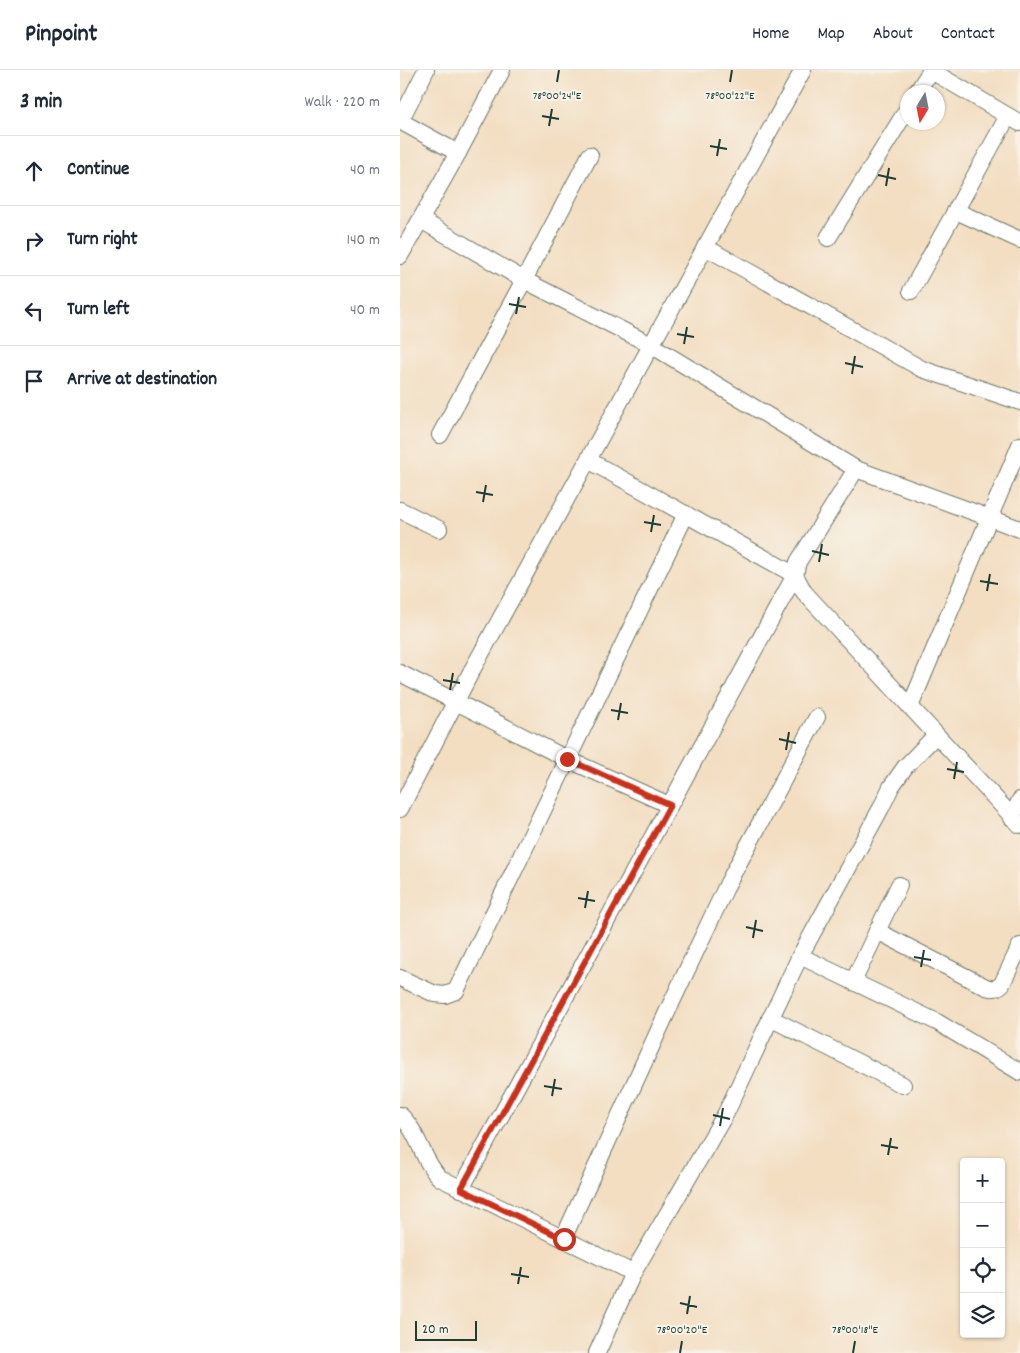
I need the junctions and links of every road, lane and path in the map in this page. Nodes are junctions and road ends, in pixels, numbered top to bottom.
1 (426, 70) edge
2 (502, 70) edge
3 (802, 70) edge
4 (931, 70) edge
5 (921, 85) edge
6 (1014, 120) edge
7 (400, 121) edge
8 (900, 121) edge
9 (458, 153) junction
10 (590, 155) dead end
11 (956, 211) junction
12 (421, 220) junction
13 (828, 238) dead end
14 (1020, 240) edge
15 (705, 247) junction
16 (400, 256) edge
17 (524, 280) junction
18 (911, 292) dead end
19 (651, 345) junction
20 (1020, 402) edge
21 (440, 435) dead end
22 (1020, 445) edge
23 (588, 460) junction
24 (856, 469) junction
25 (400, 510) edge
26 (686, 514) junction
27 (990, 518) junction
28 (439, 529) dead end
29 (1020, 529) edge
30 (795, 574) junction
31 (400, 673) edge
32 (455, 702) junction
33 (910, 707) junction
34 (817, 717) dead end
35 (936, 735) junction
36 (567, 759) junction
37 (1020, 800) edge
38 (670, 805) junction
39 (400, 809) edge
40 (1016, 822) edge
41 (899, 885) dead end
42 (877, 931) junction
43 (1020, 946) edge
44 (800, 956) junction
45 (400, 978) edge
46 (853, 982) junction
47 (770, 1018) junction
48 (1020, 1072) edge
49 (903, 1085) dead end
50 (400, 1115) edge
51 (461, 1189) junction
52 (564, 1239) junction
53 (633, 1273) junction
54 (597, 1353) edge

1 - 7 street
2 - 9 street
3 - 15 street
4 - 5 street
4 - 6 street
6 - 11 street
7 - 9 street
8 - 13 street
9 - 12 street
10 - 17 street
11 - 14 street
11 - 18 street
12 - 16 street
12 - 17 street
15 - 19 street
15 - 20 street
17 - 19 street
17 - 21 street
19 - 23 street
19 - 24 street
22 - 27 street
23 - 26 street
23 - 32 street
24 - 27 street
24 - 30 street
25 - 28 street
26 - 30 street
26 - 36 street
27 - 29 street
27 - 33 street
30 - 33 street
30 - 38 street
31 - 32 street
32 - 36 street
32 - 39 street
33 - 35 street
34 - 52 street
35 - 40 street
35 - 44 street
36 - 38 street
36 - 45 street
37 - 40 street
38 - 51 street
41 - 42 street
42 - 43 street
42 - 46 street
44 - 46 street
44 - 47 street
46 - 48 street
47 - 49 street
47 - 53 street
50 - 51 street
51 - 52 street
52 - 53 street
53 - 54 street

